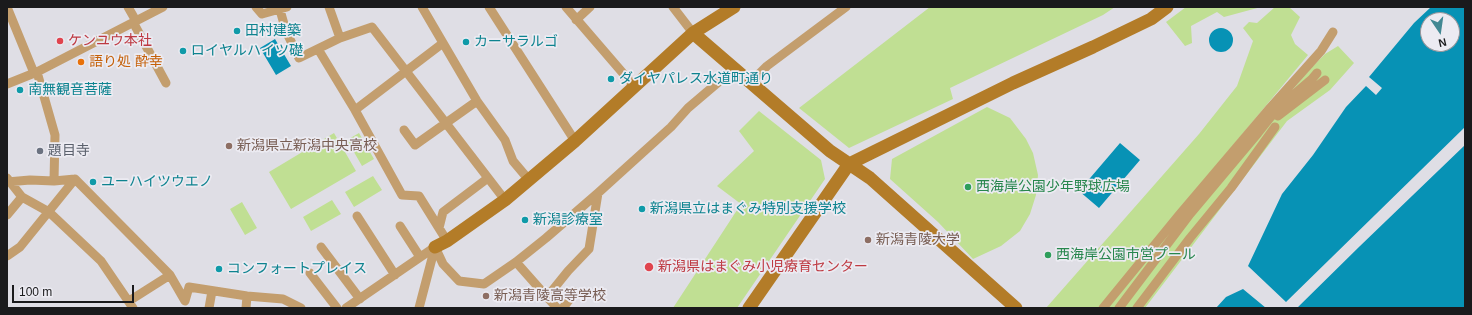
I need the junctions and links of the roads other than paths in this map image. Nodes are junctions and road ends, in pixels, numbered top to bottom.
1 (7, 7) edge
2 (128, 7) edge
3 (163, 7) edge
4 (256, 7) edge
5 (329, 7) edge
6 (422, 7) edge
7 (489, 7) edge
8 (566, 7) edge
9 (590, 7) edge
10 (673, 7) edge
11 (734, 7) edge
12 (1167, 7) edge
13 (284, 8) edge
14 (844, 8) edge
15 (576, 20) junction
16 (134, 22) junction
17 (1333, 32) dead end
18 (693, 33) junction
19 (340, 38) junction
20 (443, 43) junction
21 (318, 49) junction
22 (735, 68) junction
23 (406, 71) junction
24 (35, 73) junction
25 (1317, 73) dead end
26 (1325, 80) dead end
27 (751, 82) junction
28 (166, 83) dead end
29 (7, 84) edge
30 (634, 86) junction
31 (477, 101) junction
32 (355, 110) junction
33 (446, 124) junction
34 (1275, 127) dead end
35 (404, 130) dead end
36 (575, 141) junction
37 (1264, 142) junction
38 (849, 164) junction
39 (488, 178) junction
40 (75, 179) junction
41 (8, 180) edge
42 (529, 180) junction
43 (54, 181) junction
44 (598, 193) junction
45 (22, 197) junction
46 (505, 200) junction
47 (49, 212) junction
48 (7, 215) edge
49 (356, 216) dead end
50 (400, 226) dead end
51 (439, 228) junction
52 (447, 241) junction
53 (322, 247) dead end
54 (435, 247) junction
55 (7, 256) edge
56 (420, 257) junction
57 (516, 262) junction
58 (310, 273) dead end
59 (170, 275) junction
60 (395, 275) junction
61 (212, 291) junction
62 (575, 292) dead end
63 (247, 296) junction
64 (546, 298) junction
65 (360, 299) junction
66 (131, 304) edge
67 (209, 308) edge
68 (246, 308) edge
69 (301, 308) edge
70 (337, 308) edge
71 (346, 308) edge
72 (419, 308) edge
73 (557, 308) edge
74 (563, 308) edge
75 (749, 308) edge
76 (1016, 308) edge
77 (1103, 308) edge
78 (1119, 308) edge
79 (1136, 308) edge

1 - 24 street
2 - 16 street
3 - 16 street
4 - 13 street
5 - 19 street
6 - 20 street
7 - 36 street
8 - 15 street
9 - 15 street
10 - 18 street
11 - 18 street
12 - 38 street
13 - 21 street
14 - 27 street
15 - 30 street
16 - 24 street
16 - 28 street
17 - 77 street
18 - 22 street
18 - 30 street
19 - 21 street
19 - 23 street
20 - 23 street
20 - 31 street
21 - 32 street
22 - 27 street
22 - 44 street
23 - 32 street
23 - 33 street
24 - 29 street
24 - 43 street
25 - 78 street
26 - 37 street
27 - 38 street
30 - 36 street
31 - 33 street
31 - 42 street
32 - 51 street
33 - 35 street
33 - 39 street
34 - 37 street
36 - 42 street
37 - 79 street
38 - 75 street
38 - 76 street
39 - 46 street
39 - 51 street
40 - 43 street
40 - 47 street
40 - 59 street
41 - 43 street
41 - 45 street
42 - 46 street
44 - 57 street
44 - 64 street
45 - 47 street
45 - 48 street
46 - 52 street
47 - 55 street
47 - 66 street
49 - 60 street
50 - 56 street
51 - 52 street
52 - 54 street
53 - 65 street
54 - 56 street
54 - 57 street
54 - 72 street
56 - 60 street
57 - 64 street
58 - 70 street
59 - 61 street
59 - 66 street
60 - 65 street
61 - 63 street
61 - 67 street
62 - 74 street
63 - 68 street
63 - 69 street
64 - 73 street
65 - 71 street

